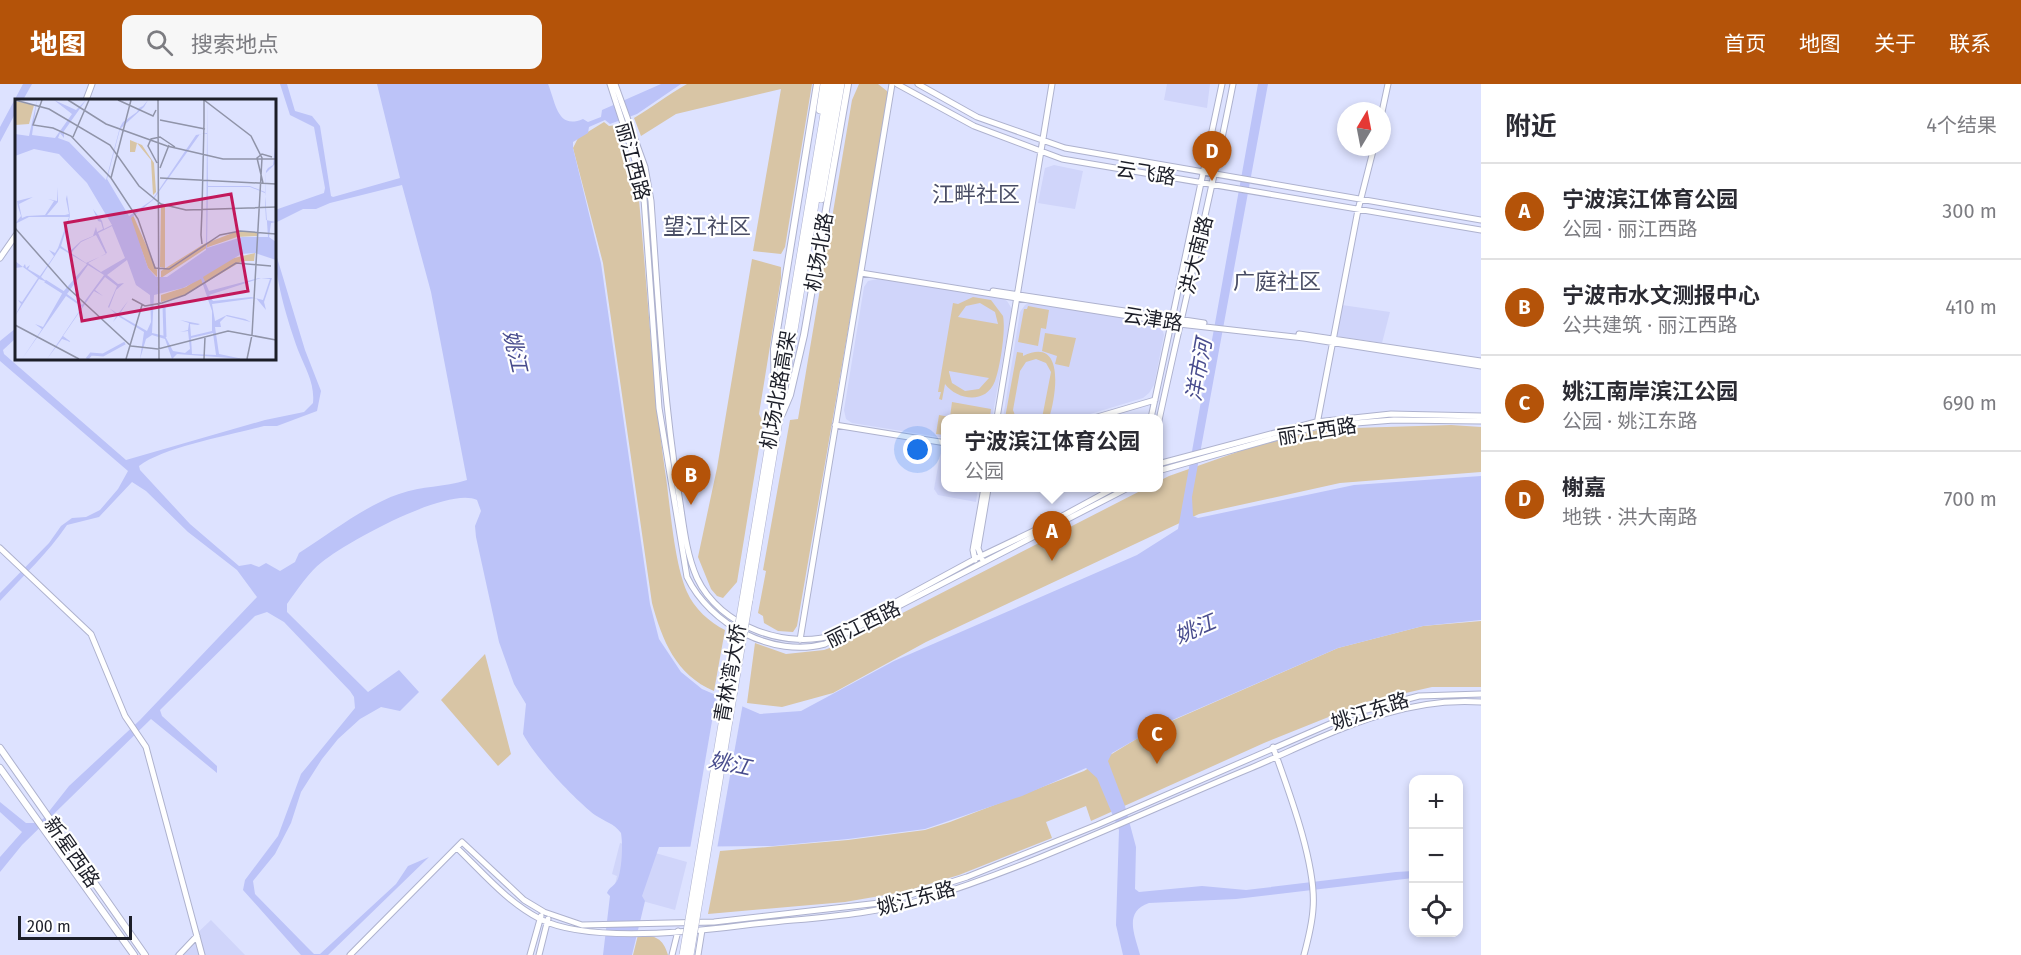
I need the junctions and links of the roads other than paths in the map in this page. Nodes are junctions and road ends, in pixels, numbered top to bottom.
1 (92, 84) edge
2 (610, 84) edge
3 (615, 84) edge
4 (817, 84) edge
5 (824, 84) edge
6 (829, 84) edge
7 (835, 84) edge
8 (895, 84) edge
9 (918, 84) edge
10 (1052, 84) edge
11 (1222, 84) edge
12 (1233, 84) edge
13 (1388, 84) edge
14 (847, 85) edge
15 (86, 99) edge
16 (618, 99) junction
17 (1384, 102) edge
18 (626, 120) junction
19 (1043, 141) junction
20 (1042, 152) junction
21 (1372, 156) edge
22 (1204, 174) junction
23 (1216, 176) junction
24 (819, 182) junction
25 (1202, 182) junction
26 (1214, 184) junction
27 (1360, 201) junction
28 (1358, 210) junction
29 (1481, 220) edge
30 (1481, 230) edge
31 (15, 236) edge
32 (0, 258) edge
33 (861, 272) junction
34 (1018, 296) junction
35 (1171, 320) junction
36 (1180, 322) junction
37 (1333, 340) junction
38 (1481, 363) edge
39 (1155, 400) junction
40 (776, 401) junction
41 (999, 414) edge
42 (1108, 414) edge
43 (1152, 414) edge
44 (1160, 414) edge
45 (1481, 416) edge
46 (781, 417) junction
47 (1481, 421) edge
48 (1317, 424) junction
49 (836, 425) junction
50 (941, 442) edge
51 (1208, 454) junction
52 (1163, 463) edge
53 (1163, 470) edge
54 (985, 492) edge
55 (1107, 492) edge
56 (1120, 492) edge
57 (0, 548) edge
58 (979, 559) junction
59 (746, 600) junction
60 (800, 640) junction
61 (1481, 694) edge
62 (1481, 702) edge
63 (1273, 747) junction
64 (0, 748) edge
65 (1276, 757) junction
66 (0, 768) edge
67 (457, 848) junction
68 (542, 911) junction
69 (550, 915) junction
70 (540, 919) junction
71 (548, 922) junction
72 (704, 922) junction
73 (679, 923) junction
74 (593, 929) junction
75 (702, 931) junction
76 (677, 932) junction
77 (197, 936) junction
78 (134, 955) edge
79 (145, 955) edge
80 (178, 955) edge
81 (202, 955) edge
82 (351, 955) edge
83 (530, 955) edge
84 (539, 955) edge
85 (672, 955) edge
86 (683, 955) edge
87 (690, 955) edge
88 (698, 955) edge
89 (1304, 955) edge

1 - 15 main road
2 - 16 main road
3 - 16 main road, 丽江西路
4 - 40 main road, 机场北路
5 - 24 highway
6 - 24 highway
7 - 24 highway
8 - 20 main road, 云飞路
8 - 33 main road
9 - 19 main road, 云飞路
10 - 19 main road
11 - 22 main road, 洪大南路
12 - 23 main road, 洪大南路
13 - 17 main road
14 - 24 highway
14 - 46 main road, 机场北路
16 - 18 main road, 丽江西路
18 - 58 main road, 丽江西路
18 - 60 main road, 丽江西路
19 - 20 main road
19 - 22 main road, 云飞路
20 - 25 main road, 云飞路
20 - 34 main road
21 - 27 main road
22 - 23 main road, 云飞路
22 - 25 main road, 洪大南路
23 - 26 main road, 洪大南路
23 - 27 main road, 云飞路
24 - 40 highway, 机场北路高架
24 - 46 highway, 机场北路高架
25 - 26 main road, 云飞路
25 - 35 main road, 洪大南路
26 - 28 main road, 云飞路
26 - 36 main road, 洪大南路
27 - 28 main road
27 - 29 main road, 云飞路
28 - 30 main road, 云飞路
28 - 37 main road
31 - 32 main road
33 - 34 main road, 云津路
33 - 49 main road
34 - 35 main road, 云津路
34 - 41 main road
35 - 36 main road, 云津路
35 - 39 main road, 洪大南路
36 - 37 main road, 云津路
36 - 44 main road, 洪大南路
37 - 38 main road, 云津路
37 - 48 main road
39 - 42 main road
39 - 43 main road, 洪大南路
40 - 59 highway, 机场北路高架
45 - 48 main road, 丽江西路
46 - 59 highway, 机场北路高架
47 - 48 main road, 丽江西路
48 - 51 main road, 丽江西路
49 - 50 main road
49 - 60 main road
51 - 52 main road, 丽江西路
51 - 53 main road, 丽江西路
54 - 58 main road
55 - 58 main road, 丽江西路
56 - 58 main road, 丽江西路
57 - 77 main road
58 - 60 main road, 丽江西路
59 - 86 highway, 青林湾大桥, bridge
59 - 87 highway, 青林湾大桥, bridge
61 - 63 main road, 姚江东路
62 - 65 main road, 姚江东路
63 - 65 main road
63 - 72 main road, 姚江东路
64 - 79 main road, 新星西路
65 - 75 main road, 姚江东路
65 - 89 main road
66 - 78 main road, 新星西路
67 - 68 main road
67 - 70 main road
67 - 82 main road
68 - 69 main road
68 - 70 main road
69 - 71 main road
69 - 74 main road
70 - 71 main road
70 - 83 main road
71 - 74 main road
71 - 84 main road
72 - 73 main road, 姚江东路
72 - 75 main road
73 - 74 main road, 姚江东路
73 - 76 main road
74 - 76 main road, 姚江东路
75 - 76 main road, 姚江东路
75 - 88 main road
76 - 85 main road
77 - 80 main road
77 - 81 main road

